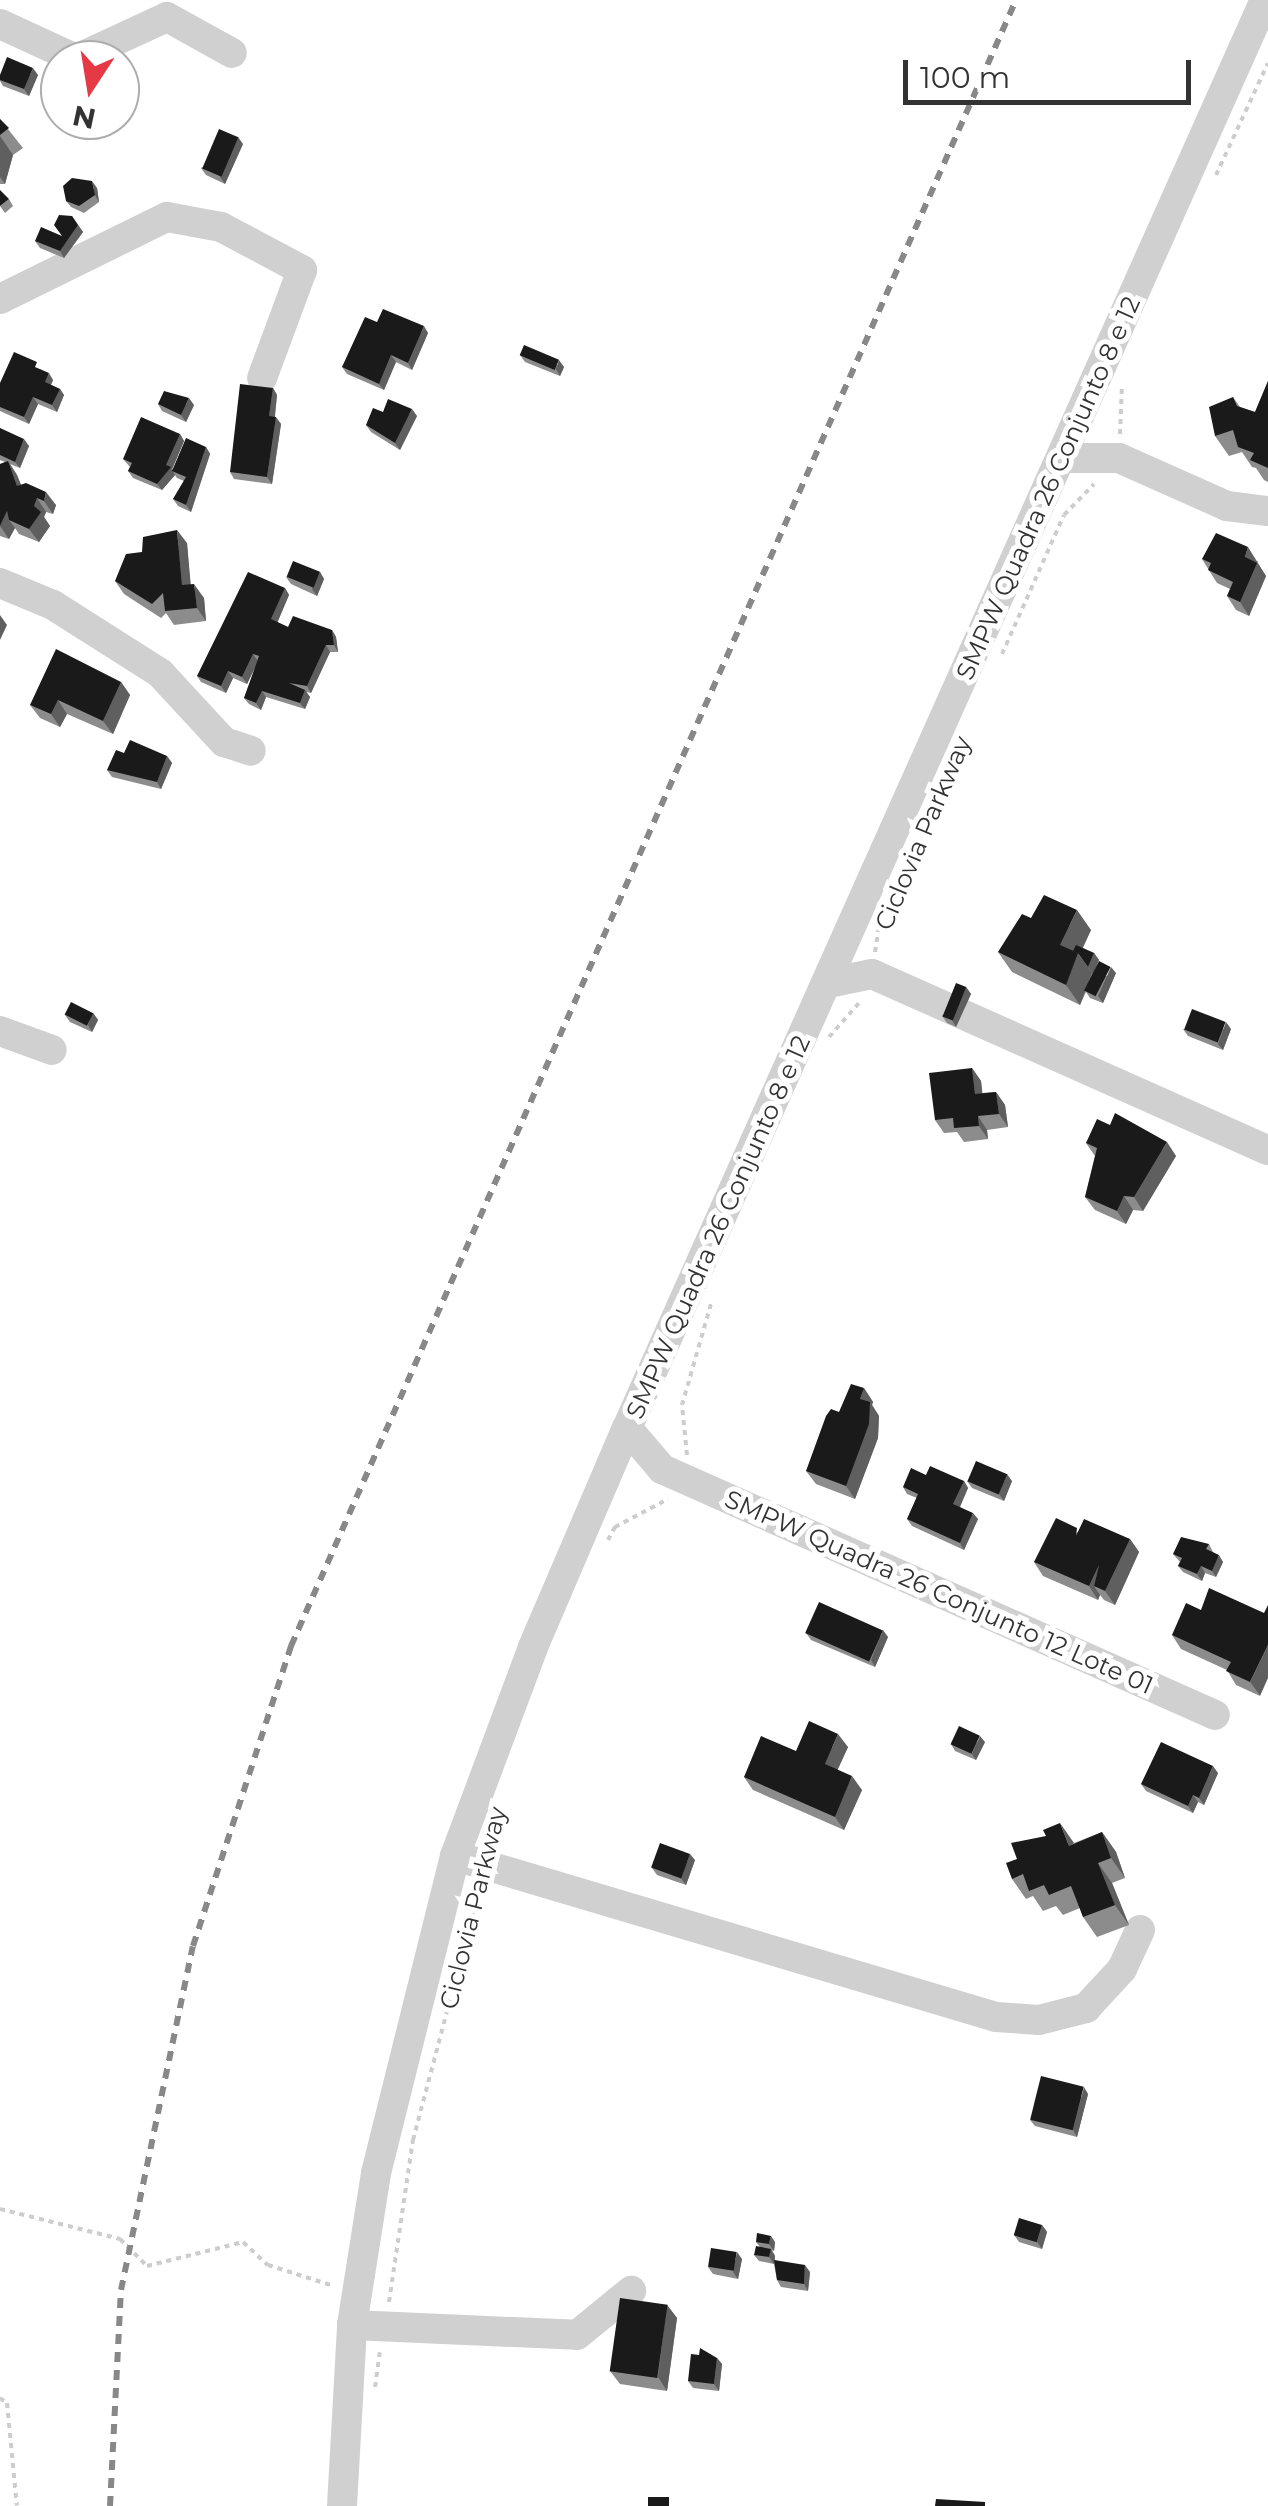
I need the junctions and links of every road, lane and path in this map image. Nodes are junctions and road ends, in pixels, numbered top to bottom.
1 (1265, 0) edge
2 (0, 24) edge
3 (232, 53) dead end
4 (1268, 64) edge
5 (1212, 184) dead end
6 (0, 299) edge
7 (1123, 373) dead end
8 (262, 378) dead end
9 (1080, 416) junction
10 (1112, 457) junction
11 (1061, 458) junction
12 (1268, 511) edge
13 (0, 583) edge
14 (1001, 655) dead end
15 (251, 751) dead end
16 (866, 925) junction
17 (871, 974) junction
18 (828, 983) junction
19 (0, 1030) edge
20 (821, 1046) dead end
21 (52, 1050) dead end
22 (1268, 1150) edge
23 (712, 1297) dead end
24 (626, 1428) junction
25 (672, 1474) junction
26 (606, 1475) junction
27 (606, 1544) dead end
28 (1215, 1715) dead end
29 (469, 1860) junction
30 (1140, 1930) dead end
31 (0, 2210) edge
32 (631, 2291) dead end
33 (354, 2311) junction
34 (395, 2328) junction
35 (374, 2394) dead end
36 (0, 2398) edge
37 (17, 2506) edge
38 (342, 2506) edge

1 - 9 street, SMPW Quadra 26 Conjunto 8 e 12
2 - 3 street
4 - 5 path
6 - 8 street
7 - 10 path
9 - 10 street
9 - 11 street, SMPW Quadra 26 Conjunto 8 e 12
10 - 11 street
10 - 12 street
10 - 14 path
11 - 16 street, SMPW Quadra 26 Conjunto 8 e 12
13 - 15 street
16 - 17 street
16 - 17 path, Ciclovia Parkway
16 - 18 street, SMPW Quadra 26 Conjunto 8 e 12
17 - 18 street
17 - 20 path, Ciclovia Parkway
17 - 22 street
18 - 24 street, SMPW Quadra 26 Conjunto 8 e 12
19 - 21 street
23 - 25 path
24 - 25 street, SMPW Quadra 26 Conjunto 12 Lote 01
24 - 26 street, SMPW Quadra 26 Conjunto 8 e 12
25 - 26 street
25 - 27 path
25 - 28 street, SMPW Quadra 26 Conjunto 12 Lote 01
26 - 29 street, SMPW Quadra 26 Conjunto 8 e 12
29 - 30 street
29 - 33 street, SMPW Quadra 26 Conjunto 8 e 12
29 - 34 path, Ciclovia Parkway
31 - 33 path
32 - 34 street
33 - 34 street
33 - 38 street, SMPW Quadra 26 Conjunto 8 e 12
34 - 35 path, Ciclovia Parkway
36 - 37 path

